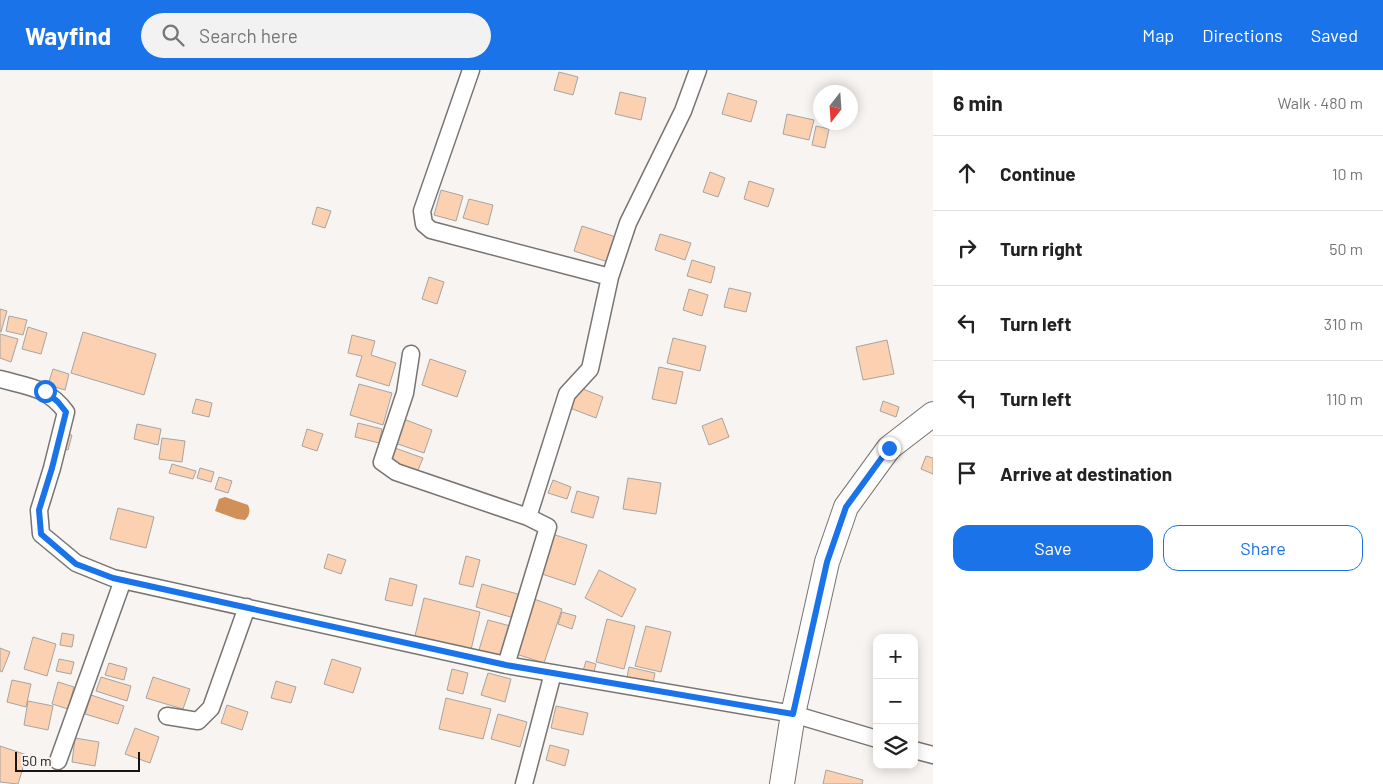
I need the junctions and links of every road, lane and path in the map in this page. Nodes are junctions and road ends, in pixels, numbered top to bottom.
1 (471, 70) edge
2 (698, 70) edge
3 (610, 277) junction
4 (411, 354) dead end
5 (0, 379) edge
6 (933, 414) edge
7 (528, 517) junction
8 (123, 580) junction
9 (247, 607) junction
10 (506, 665) junction
11 (553, 674) junction
12 (793, 714) junction
13 (167, 716) dead end
14 (873, 737) edge
15 (918, 751) edge
16 (933, 755) edge
17 (58, 761) dead end
18 (524, 784) edge
19 (782, 784) edge

1 - 3 street
2 - 3 street
3 - 7 street
4 - 7 street
5 - 8 street
6 - 12 street
7 - 10 street
8 - 9 street
8 - 17 street
9 - 10 street
9 - 13 street
10 - 11 street
11 - 12 street
11 - 18 street
12 - 14 street
12 - 19 street
15 - 16 street

